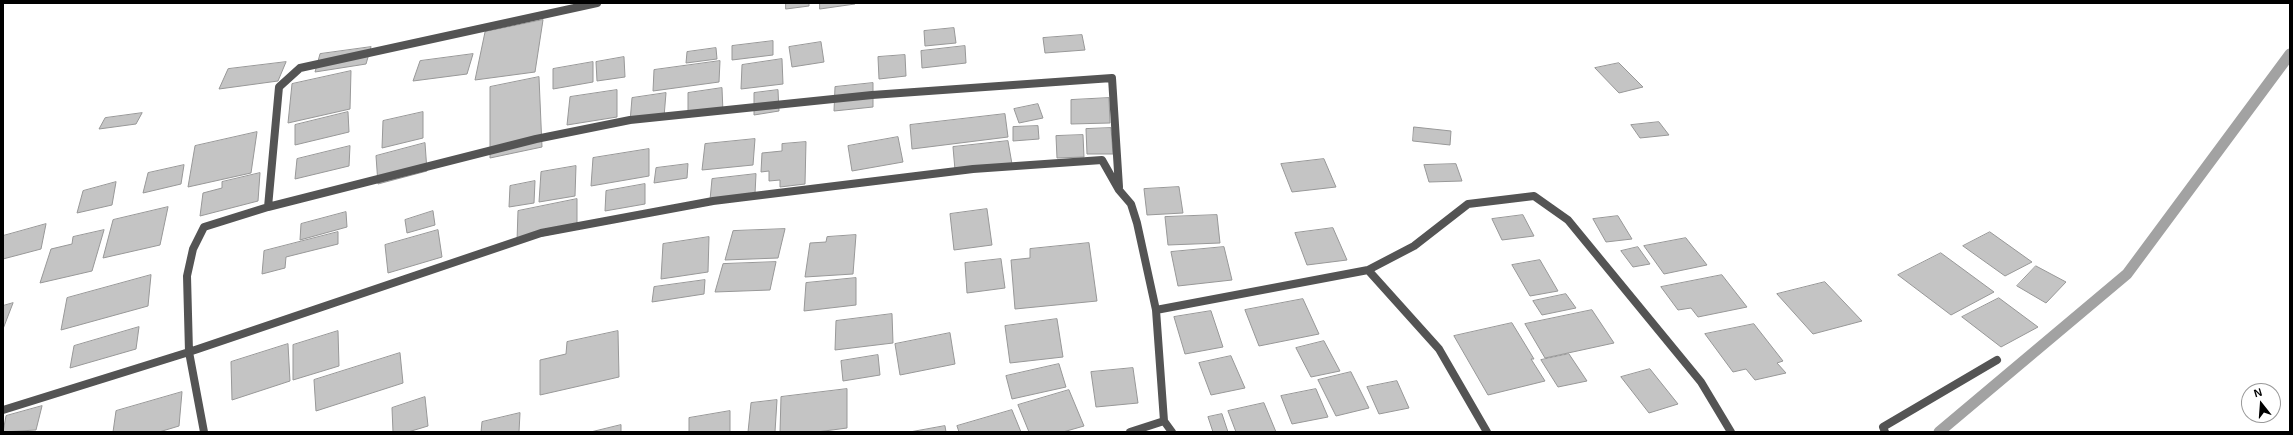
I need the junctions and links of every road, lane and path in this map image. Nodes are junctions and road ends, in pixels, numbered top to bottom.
1 (597, 3) edge
2 (1119, 190) junction
3 (268, 207) junction
4 (1368, 270) junction
5 (1156, 310) junction
6 (189, 352) junction
7 (1997, 360) dead end
8 (3, 410) edge
9 (1164, 421) junction
10 (204, 432) edge
11 (1130, 432) edge
12 (1172, 432) edge
13 (1488, 432) edge
14 (1731, 432) edge
15 (1884, 432) edge

1 - 3 street
2 - 3 street
2 - 5 street
2 - 6 street
3 - 6 street
4 - 5 street
4 - 13 street
4 - 14 street
5 - 9 street
6 - 8 street
6 - 10 street
7 - 15 street
9 - 11 street
9 - 12 street

